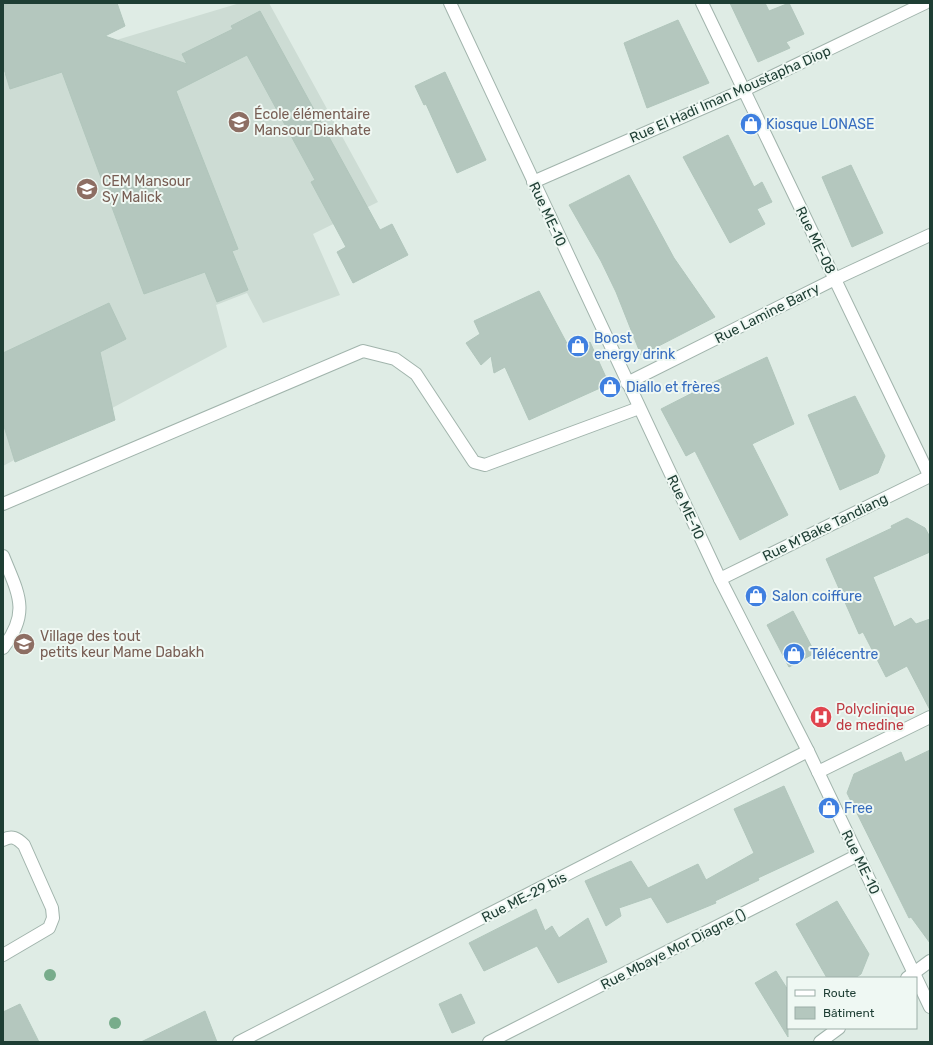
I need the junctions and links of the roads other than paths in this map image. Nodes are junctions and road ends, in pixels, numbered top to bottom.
1 (450, 3) edge
2 (702, 3) edge
3 (926, 3) edge
4 (744, 90) junction
5 (533, 182) junction
6 (930, 235) edge
7 (835, 279) junction
8 (627, 383) junction
9 (639, 408) junction
10 (930, 476) edge
11 (3, 504) edge
12 (3, 556) edge
13 (720, 579) junction
14 (3, 648) edge
15 (930, 718) edge
16 (808, 751) junction
17 (818, 772) junction
18 (3, 840) edge
19 (858, 855) junction
20 (3, 955) edge
21 (930, 961) edge
22 (910, 975) edge
23 (917, 987) edge
24 (930, 1008) edge
25 (838, 1029) edge
26 (239, 1042) edge
27 (489, 1042) edge
28 (820, 1042) edge

1 - 5 street, Rue ME-10
2 - 4 street, Rue ME-08
3 - 4 street, Rue El Hadi Iman Moustapha Diop
4 - 5 street, Rue El Hadi Iman Moustapha Diop
4 - 7 street, Rue ME-08
5 - 8 street, Rue ME-10
6 - 7 street, Rue Lamine Barry
7 - 8 street, Rue Lamine Barry
7 - 10 street, Rue ME-08
8 - 9 street, Rue ME-10
9 - 11 street
9 - 13 street, Rue ME-10
10 - 13 street, Rue M'Bake Tandiang
12 - 14 street
13 - 16 street, Rue ME-10
15 - 17 street
16 - 17 street, Rue ME-10
16 - 26 street, Rue ME-29 bis
17 - 19 street, Rue ME-10
18 - 20 street
19 - 22 street, Rue ME-10
19 - 27 street, Rue Mbaye Mor Diagne ()
21 - 22 street
23 - 24 street, Rue ME-10
25 - 28 street

